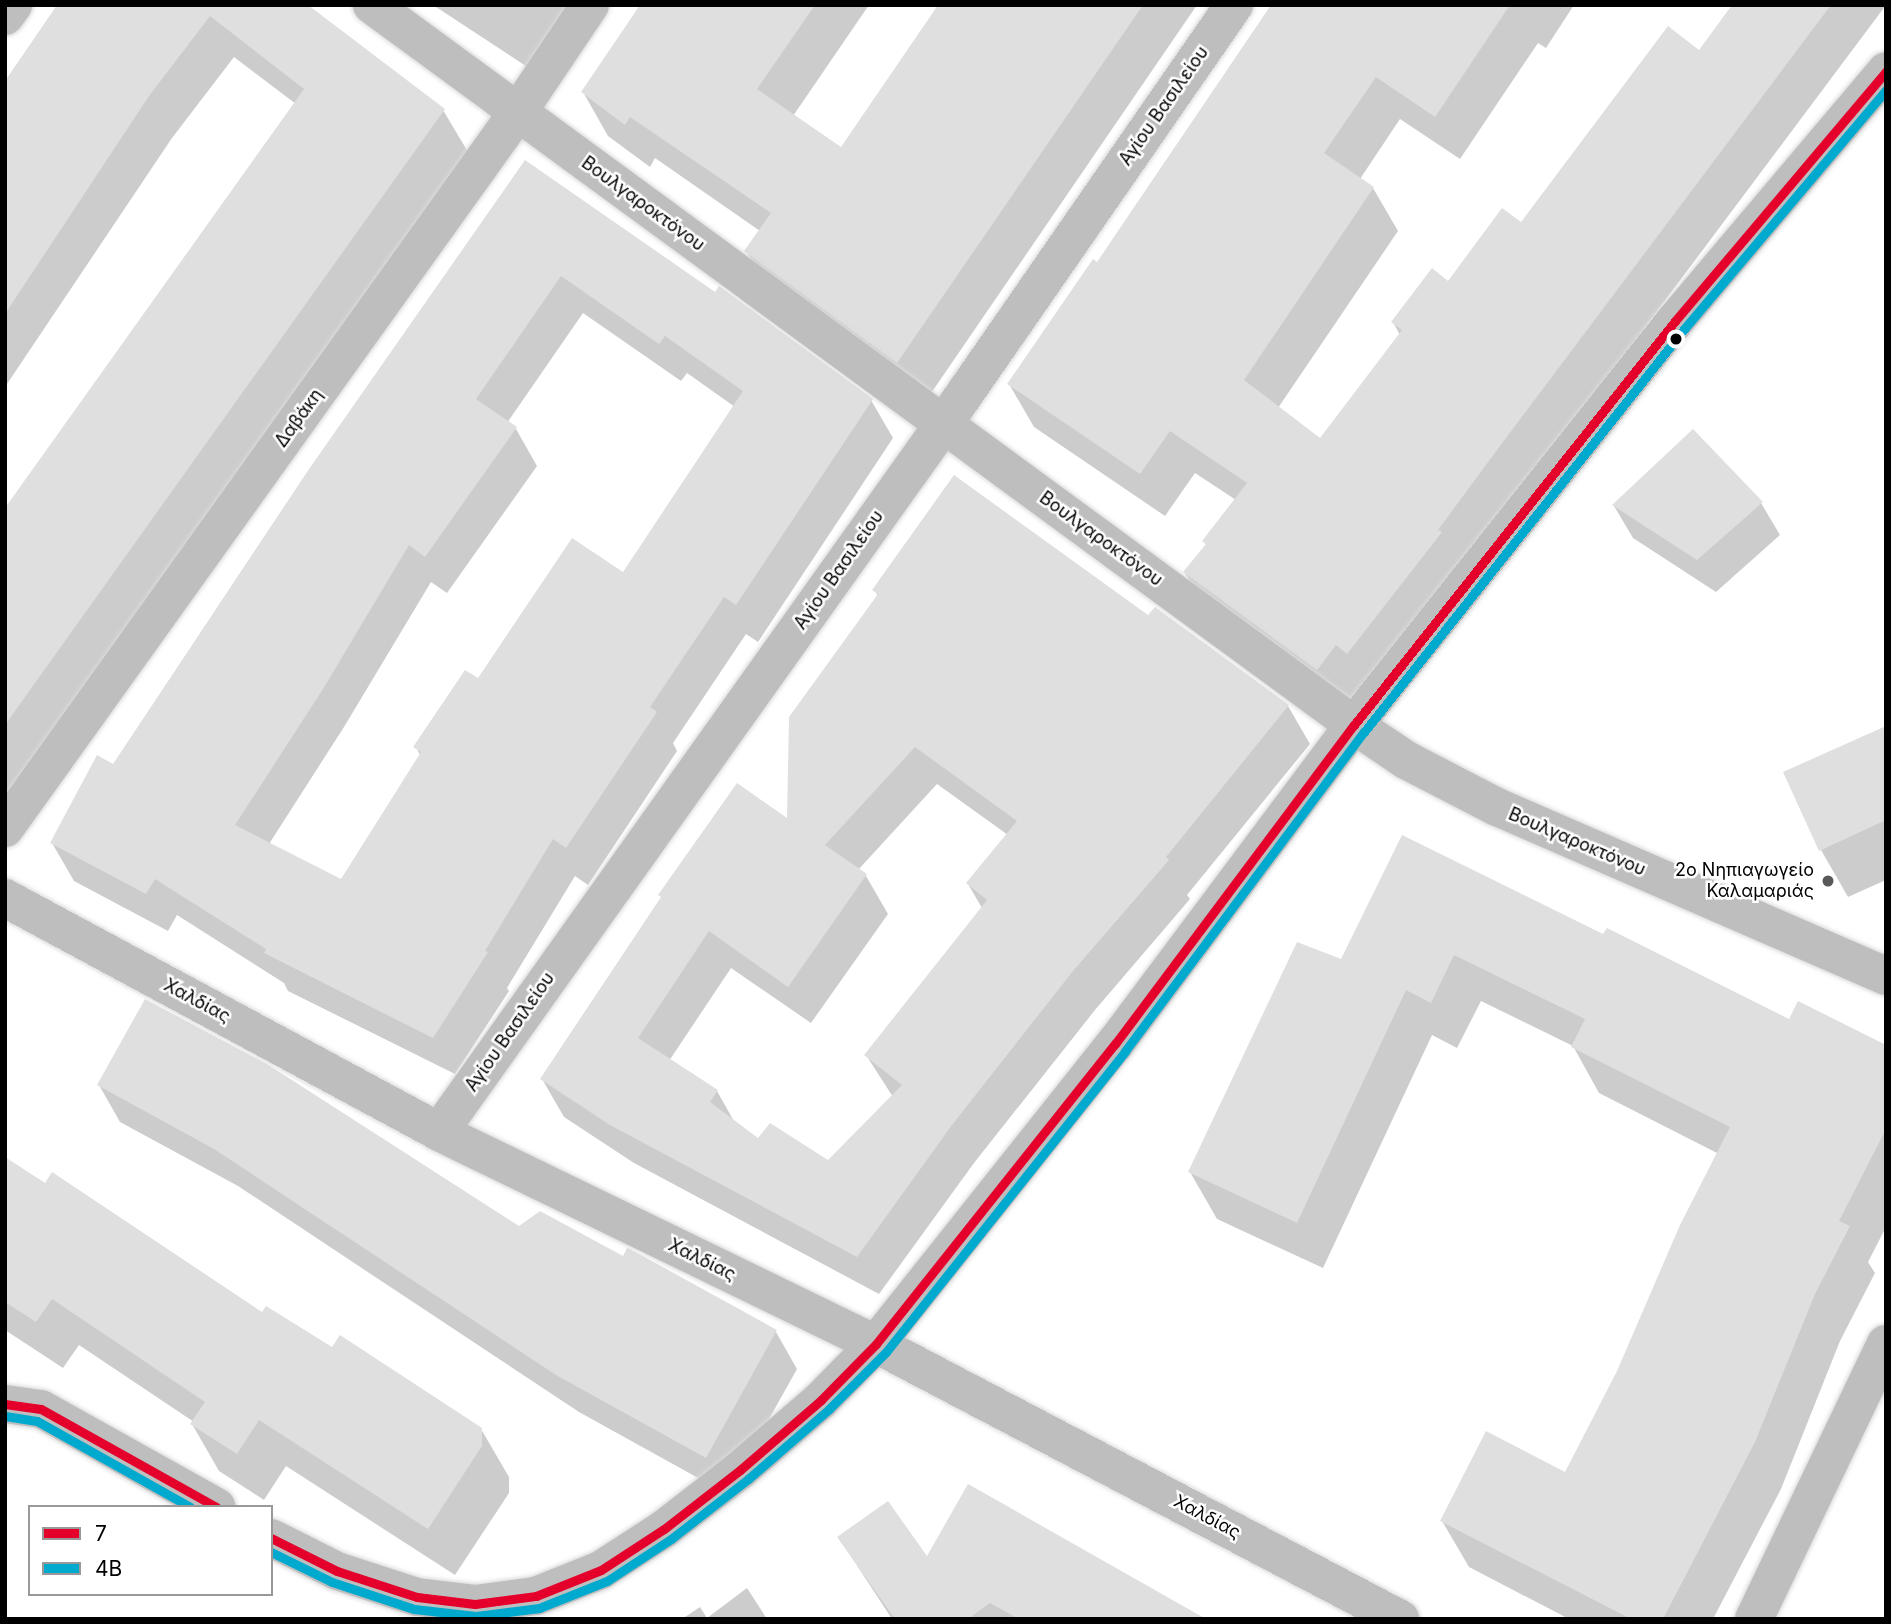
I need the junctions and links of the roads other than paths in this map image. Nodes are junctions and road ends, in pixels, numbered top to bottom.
1 (13, 5) edge
2 (372, 5) edge
3 (590, 5) edge
4 (1234, 5) edge
5 (5, 16) edge
6 (1886, 71) edge
7 (519, 112) junction
8 (943, 425) junction
9 (1354, 725) junction
10 (5, 828) edge
11 (5, 898) edge
12 (1886, 976) edge
13 (439, 1132) junction
14 (876, 1344) junction
15 (1886, 1345) edge
16 (5, 1385) edge
17 (23, 1407) edge
18 (212, 1505) edge
19 (273, 1539) edge
20 (1400, 1619) edge
21 (1754, 1619) edge

1 - 5 street
2 - 7 street, Βουλγαροκτόνου
3 - 7 street, Δαβάκη
4 - 8 street, Αγίου Βασιλείου
6 - 9 street
7 - 8 street, Βουλγαροκτόνου
7 - 10 street, Δαβάκη
8 - 9 street, Βουλγαροκτόνου
8 - 13 street, Αγίου Βασιλείου
9 - 12 street, Βουλγαροκτόνου
9 - 14 street
11 - 13 street, Χαλδίας
13 - 14 street, Χαλδίας
14 - 19 street
14 - 20 street, Χαλδίας
15 - 21 street
16 - 17 street
17 - 18 street

